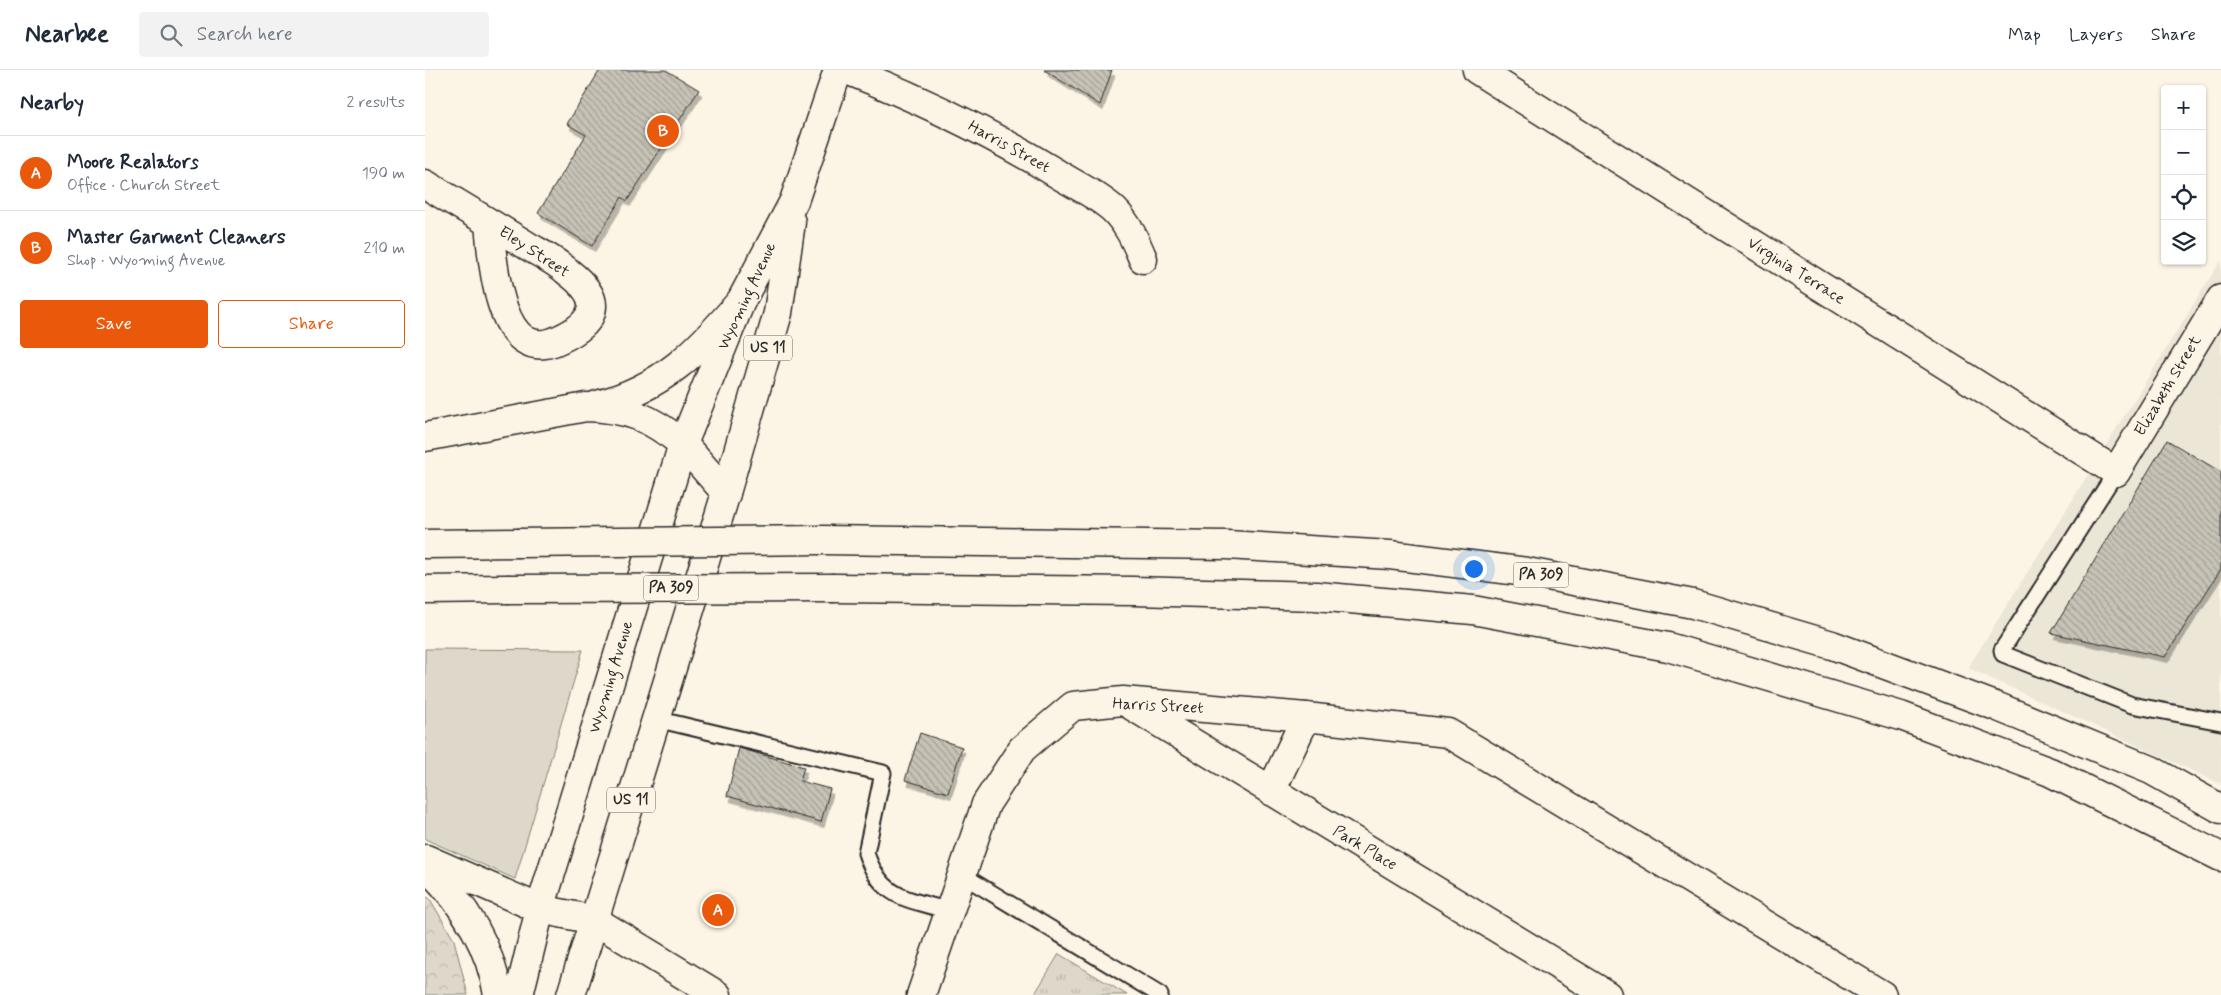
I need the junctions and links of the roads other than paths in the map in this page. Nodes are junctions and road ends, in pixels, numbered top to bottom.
1 (838, 70) edge
2 (847, 70) edge
3 (1477, 70) edge
4 (425, 184) edge
5 (794, 201) junction
6 (489, 223) junction
7 (1143, 259) dead end
8 (2221, 300) edge
9 (741, 301) junction
10 (586, 407) junction
11 (425, 436) edge
12 (683, 444) junction
13 (2116, 472) junction
14 (726, 493) junction
15 (425, 544) edge
16 (425, 590) edge
17 (1123, 701) junction
18 (1306, 717) junction
19 (656, 718) junction
20 (2221, 722) edge
21 (1271, 791) junction
22 (2221, 809) edge
23 (2221, 857) edge
24 (425, 858) edge
25 (425, 865) edge
26 (962, 875) junction
27 (540, 909) junction
28 (950, 912) junction
29 (594, 920) junction
30 (498, 995) edge
31 (519, 995) edge
32 (571, 995) edge
33 (717, 995) edge
34 (921, 995) edge
35 (1160, 995) edge
36 (1607, 995) edge
37 (1882, 995) edge

1 - 5 main road, Wyoming Avenue / US 11
2 - 7 main road, Harris Street
3 - 13 main road, Virginia Terrace
4 - 6 main road, Eley Street
5 - 9 main road, Wyoming Avenue / US 11
5 - 14 main road, Wyoming Avenue / US 11
6 - 6 main road, Eley Street
8 - 13 main road, Elizabeth Street
9 - 10 main road
9 - 12 main road, Wyoming Avenue / US 11
10 - 11 main road
10 - 12 main road
12 - 14 main road
12 - 27 main road, Wyoming Avenue / US 11
13 - 20 lane
14 - 19 main road, Wyoming Avenue / US 11
15 - 22 main road, PA 309, bridge
16 - 23 main road, PA 309, bridge
17 - 18 main road, Harris Street
17 - 21 main road, Park Place
17 - 26 main road, Harris Street
18 - 21 main road
18 - 37 main road, Harris Street
19 - 28 lane
19 - 29 main road, Wyoming Avenue / US 11
21 - 36 main road, Park Place
24 - 27 main road
25 - 30 main road
26 - 28 main road, Harris Street
26 - 35 lane
27 - 29 main road
27 - 31 main road, Wyoming Avenue / US 11
28 - 34 main road, Harris Street
29 - 32 main road, Wyoming Avenue / US 11
29 - 33 main road

